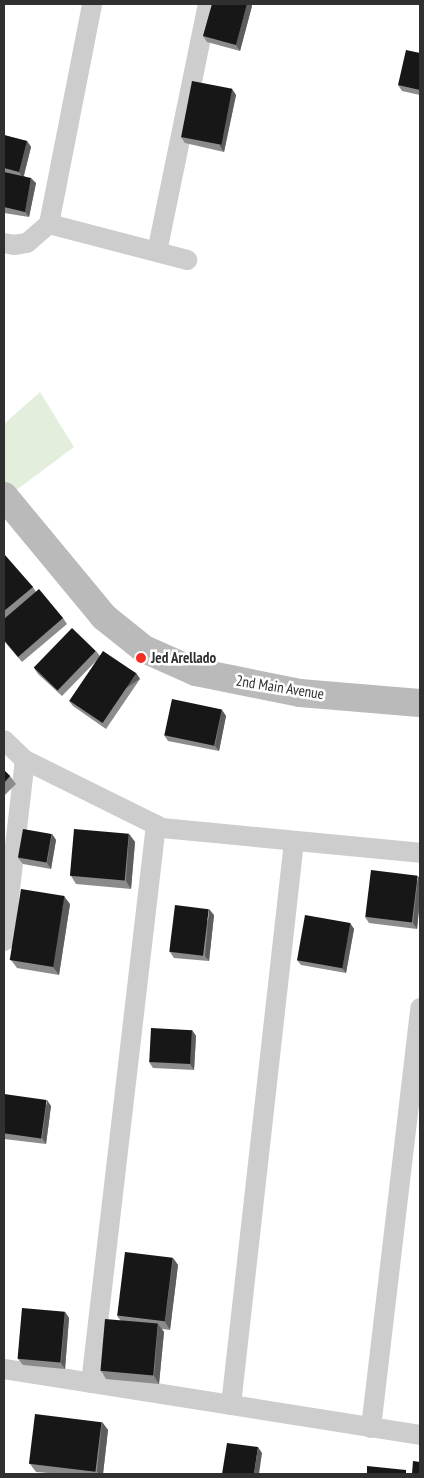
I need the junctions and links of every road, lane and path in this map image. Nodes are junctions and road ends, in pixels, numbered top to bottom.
1 (92, 4) edge
2 (208, 4) edge
3 (49, 224) junction
4 (4, 243) edge
5 (157, 252) junction
6 (187, 260) dead end
7 (4, 496) edge
8 (420, 703) edge
9 (4, 740) edge
10 (24, 760) junction
11 (156, 825) junction
12 (294, 842) junction
13 (420, 853) edge
14 (4, 941) edge
15 (420, 1008) edge
16 (4, 1369) edge
17 (91, 1383) junction
18 (231, 1405) junction
19 (371, 1428) junction
20 (420, 1435) edge

1 - 3 street
2 - 5 street
3 - 4 street
3 - 5 street
5 - 6 street
7 - 8 street, 2nd Main Avenue
9 - 10 street
10 - 11 street
10 - 14 street
11 - 12 street
11 - 17 street
12 - 13 street
12 - 18 street
15 - 19 street
16 - 17 street
17 - 18 street
18 - 19 street
19 - 20 street

